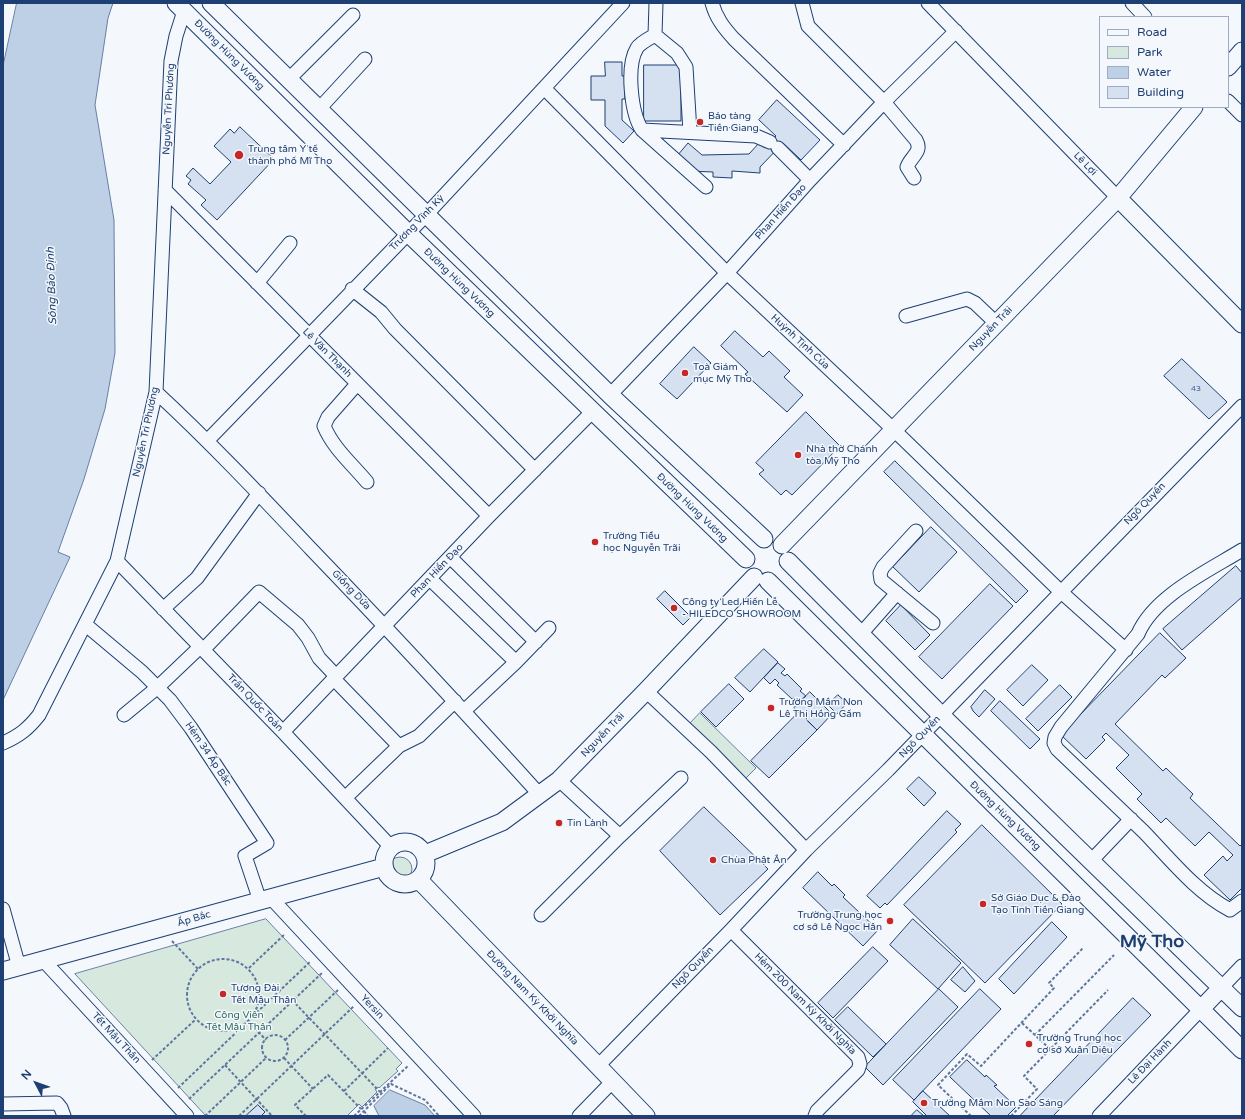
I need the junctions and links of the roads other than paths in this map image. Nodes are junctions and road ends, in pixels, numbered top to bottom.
1 (211, 3) edge
2 (623, 3) edge
3 (656, 3) edge
4 (712, 3) edge
5 (802, 3) edge
6 (928, 3) edge
7 (1132, 3) edge
8 (180, 7) edge
9 (353, 15) dead end
10 (1144, 16) edge
11 (956, 31) junction
12 (655, 35) junction
13 (1242, 51) edge
14 (365, 59) dead end
15 (1229, 66) edge
16 (289, 80) junction
17 (545, 89) junction
18 (884, 102) junction
19 (1229, 102) edge
20 (1193, 108) edge
21 (319, 109) junction
22 (1242, 115) edge
23 (642, 130) junction
24 (690, 132) junction
25 (844, 145) junction
26 (914, 178) dead end
27 (810, 180) junction
28 (706, 187) dead end
29 (164, 190) junction
30 (1118, 198) junction
31 (426, 214) junction
32 (408, 233) junction
33 (290, 243) dead end
34 (727, 273) junction
35 (257, 283) junction
36 (352, 290) junction
37 (906, 316) dead end
38 (996, 324) junction
39 (1242, 324) edge
40 (309, 335) junction
41 (357, 384) junction
42 (156, 392) junction
43 (610, 395) junction
44 (1242, 406) edge
45 (592, 412) junction
46 (894, 430) junction
47 (208, 440) junction
48 (535, 470) junction
49 (367, 482) dead end
50 (259, 493) junction
51 (489, 516) junction
52 (916, 531) dead end
53 (764, 539) junction
54 (782, 545) junction
55 (1240, 555) edge
56 (450, 557) junction
57 (746, 559) junction
58 (117, 561) junction
59 (788, 561) junction
60 (430, 579) junction
61 (761, 579) junction
62 (1060, 591) junction
63 (897, 593) junction
64 (163, 608) junction
65 (933, 623) dead end
66 (86, 625) junction
67 (384, 625) junction
68 (549, 628) dead end
69 (860, 635) junction
70 (536, 642) junction
71 (202, 648) junction
72 (1126, 650) junction
73 (516, 662) junction
74 (335, 677) junction
75 (158, 687) junction
76 (646, 691) junction
77 (455, 701) junction
78 (464, 712) junction
79 (124, 715) dead end
80 (941, 715) junction
81 (283, 732) junction
82 (922, 734) junction
83 (3, 743) edge
84 (399, 746) junction
85 (681, 778) dead end
86 (559, 780) junction
87 (540, 795) junction
88 (345, 798) junction
89 (1131, 820) junction
90 (620, 836) junction
91 (391, 848) junction
92 (806, 850) junction
93 (425, 854) junction
94 (1091, 861) junction
95 (384, 867) junction
96 (419, 880) junction
97 (265, 899) junction
98 (1242, 901) edge
99 (3, 909) edge
100 (541, 915) dead end
101 (731, 930) junction
102 (44, 961) junction
103 (1242, 966) edge
104 (11, 969) edge
105 (1221, 988) junction
106 (1242, 1008) edge
107 (1201, 1009) junction
108 (1242, 1050) edge
109 (597, 1067) junction
110 (612, 1082) junction
111 (3, 1104) edge
112 (181, 1111) edge
113 (64, 1116) edge
114 (474, 1116) edge
115 (579, 1116) edge
116 (646, 1116) edge
117 (816, 1116) edge
118 (1099, 1116) edge

1 - 16 main road
2 - 17 street, Trương Vĩnh Ký
3 - 12 street
4 - 25 street
5 - 18 street
6 - 11 street, Lê Lợi
7 - 10 street
8 - 29 street, Nguyễn Tri Phương
8 - 32 main road, Đường Hùng Vương
9 - 16 street
11 - 18 street, Phan Hiển Đạo
11 - 30 street, Lê Lợi
12 - 23 street
12 - 24 street
13 - 15 main road
14 - 21 street
16 - 21 main road
17 - 31 street, Trương Vĩnh Ký
17 - 34 street, Huỳnh Tịnh Của
18 - 25 street, Phan Hiển Đạo
18 - 26 street
19 - 22 street
20 - 30 main road, Nguyễn Trãi
21 - 31 main road
23 - 24 street
23 - 28 street
24 - 27 street
25 - 27 street, Phan Hiển Đạo
27 - 34 street, Phan Hiển Đạo
29 - 35 street, Lê Văn Thạnh
29 - 42 street, Nguyễn Tri Phương
30 - 38 main road, Nguyễn Trãi
30 - 39 main road, Lê Lợi
31 - 32 street, Trương Vĩnh Ký
31 - 43 main road
32 - 36 street, Trương Vĩnh Ký
32 - 45 main road, Đường Hùng Vương
33 - 35 street
34 - 43 street, Phan Hiển Đạo
34 - 46 street, Huỳnh Tịnh Của
35 - 40 street, Lê Văn Thạnh
36 - 40 street, Trương Vĩnh Ký
36 - 48 street
37 - 38 street
38 - 46 main road, Nguyễn Trãi
40 - 41 street, Lê Văn Thạnh
40 - 47 street, Trương Vĩnh Ký
41 - 49 street
41 - 51 street, Lê Văn Thạnh
42 - 47 street, Giồng Dứa
42 - 58 street, Nguyễn Tri Phương
43 - 53 main road
44 - 62 street, Ngô Quyền
45 - 48 street, Phan Hiển Đạo
45 - 57 main road, Đường Hùng Vương
46 - 54 main road, Nguyễn Trãi
46 - 62 street, Huỳnh Tịnh Của
47 - 50 street, Giồng Dứa
48 - 51 street, Phan Hiển Đạo
50 - 64 street
50 - 67 street, Giồng Dứa
51 - 56 street, Phan Hiển Đạo
52 - 63 street
53 - 54 main road
53 - 57 main road
54 - 59 main road
55 - 72 street
56 - 60 street, Phan Hiển Đạo
56 - 70 street
57 - 61 main road
58 - 64 street, Trần Quốc Toản
58 - 66 street, Nguyễn Tri Phương
59 - 61 main road, Nguyễn Trãi
59 - 69 main road
60 - 67 street, Phan Hiển Đạo
60 - 73 street
61 - 76 main road, Nguyễn Trãi
61 - 82 main road, Đường Hùng Vương
62 - 72 street, Huỳnh Tịnh Của
62 - 80 street, Ngô Quyền
63 - 65 street
63 - 69 street
64 - 71 street, Trần Quốc Toản
66 - 75 street, Hẻm 34 Ấp Bắc
66 - 83 street, Nguyễn Tri Phương
67 - 74 street, Phan Hiển Đạo
67 - 77 street, Giồng Dứa
68 - 70 street
69 - 80 main road
70 - 73 street
71 - 74 street
71 - 75 street
71 - 81 street, Trần Quốc Toản
72 - 89 street
73 - 78 street
74 - 81 street, Phan Hiển Đạo
74 - 84 street
75 - 79 street
75 - 97 street, Hẻm 34 Ấp Bắc
76 - 86 main road, Nguyễn Trãi
76 - 92 street
77 - 78 street, Giồng Dứa
77 - 84 street
78 - 87 street, Giồng Dứa
80 - 82 street, Ngô Quyền
80 - 94 main road
81 - 88 street, Trần Quốc Toản
82 - 92 street, Ngô Quyền
82 - 107 main road, Đường Hùng Vương
84 - 88 street
85 - 90 street
86 - 87 main road, Nguyễn Trãi
86 - 90 street
87 - 93 main road, Nguyễn Trãi
88 - 91 street, Trần Quốc Toản
89 - 94 street
89 - 98 street
90 - 100 street
91 - 93 main road
91 - 95 main road
92 - 101 street, Ngô Quyền
93 - 96 main road
94 - 105 main road
95 - 96 main road
95 - 97 main road, Ấp Bắc
96 - 109 main road, Đường Nam Kỳ Khởi Nghĩa
97 - 102 main road, Ấp Bắc
97 - 114 street, Yersin
99 - 104 street
101 - 109 street, Ngô Quyền
101 - 117 street, Hẻm 200 Nam Kỳ Khởi Nghĩa
102 - 104 main road, Ấp Bắc
102 - 112 street, Tết Mậu Thân
103 - 105 street
105 - 106 main road
105 - 107 main road
107 - 108 main road, Đường Hùng Vương
107 - 118 street, Lê Đại Hành
109 - 110 main road, Đường Nam Kỳ Khởi Nghĩa
110 - 115 street
110 - 116 main road, Đường Nam Kỳ Khởi Nghĩa
111 - 113 street

